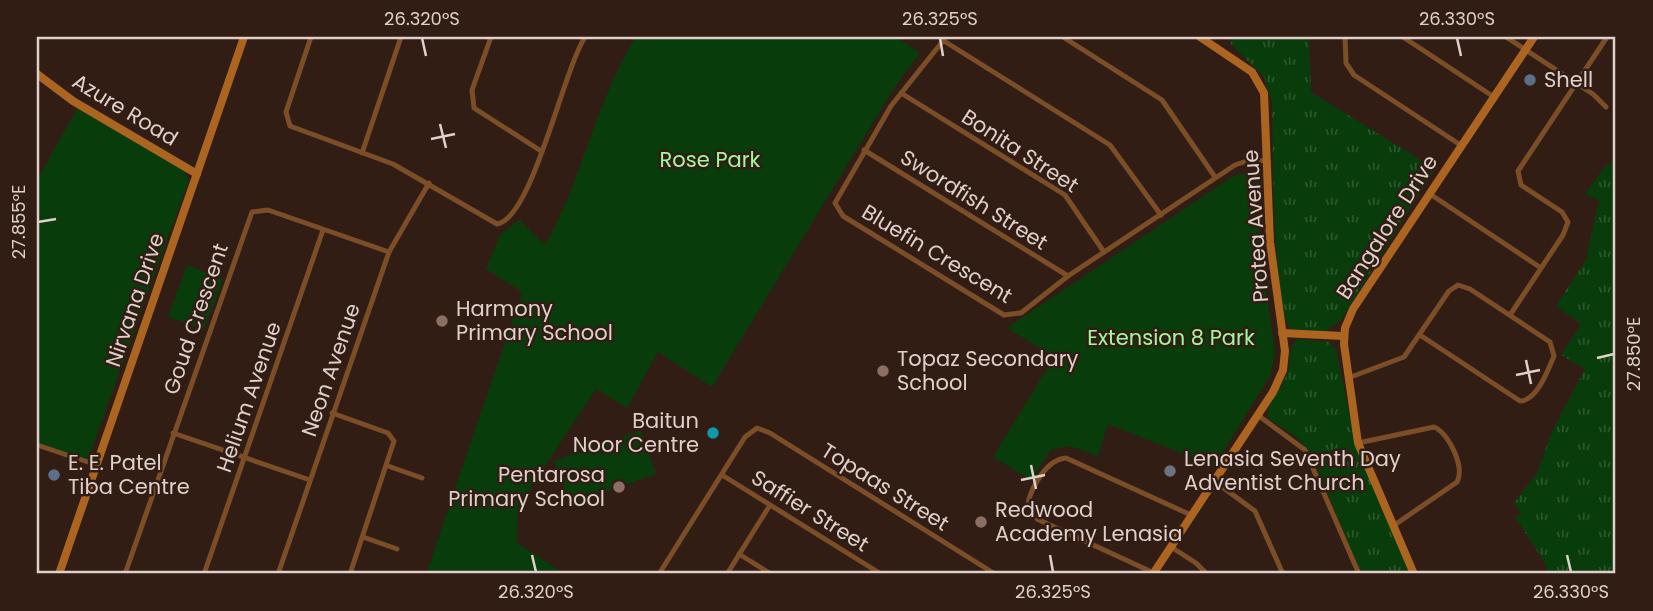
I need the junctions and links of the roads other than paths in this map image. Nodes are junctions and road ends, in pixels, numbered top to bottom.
1 (244, 37) edge
2 (311, 37) edge
3 (401, 37) edge
4 (491, 37) edge
5 (585, 37) edge
6 (1063, 37) edge
7 (1200, 37) edge
8 (1345, 37) edge
9 (1403, 37) edge
10 (1506, 37) edge
11 (1534, 37) edge
12 (1607, 37) edge
13 (945, 39) edge
14 (1525, 50) junction
15 (37, 74) edge
16 (1576, 83) junction
17 (901, 93) junction
18 (1494, 97) junction
19 (1606, 107) dead end
20 (1462, 146) junction
21 (541, 150) junction
22 (864, 150) junction
23 (362, 153) junction
24 (1268, 161) junction
25 (197, 174) junction
26 (1215, 177) junction
27 (429, 183) junction
28 (1430, 194) junction
29 (1161, 215) junction
30 (323, 230) junction
31 (389, 252) junction
32 (1104, 252) junction
33 (1541, 268) junction
34 (1068, 276) junction
35 (1510, 315) junction
36 (1282, 333) junction
37 (1420, 335) junction
38 (1343, 336) junction
39 (1348, 377) junction
40 (332, 413) junction
41 (1259, 416) junction
42 (173, 433) junction
43 (1358, 443) junction
44 (37, 445) edge
45 (245, 458) junction
46 (97, 465) junction
47 (388, 466) junction
48 (722, 475) junction
49 (422, 478) dead end
50 (310, 480) junction
51 (1214, 481) junction
52 (770, 505) junction
53 (1191, 515) junction
54 (1393, 526) junction
55 (363, 537) junction
56 (1171, 547) junction
57 (397, 549) dead end
58 (739, 554) junction
59 (1154, 573) edge
60 (59, 574) edge
61 (125, 574) edge
62 (204, 574) edge
63 (278, 574) edge
64 (350, 574) edge
65 (659, 574) edge
66 (727, 574) edge
67 (771, 574) edge
68 (881, 574) edge
69 (995, 574) edge
70 (1207, 574) edge
71 (1283, 574) edge
72 (1359, 574) edge
73 (1414, 574) edge

1 - 25 street, Nirvana Drive
2 - 23 street
3 - 23 street
4 - 21 street
5 - 21 street
6 - 26 street
7 - 24 street, Protea Avenue
8 - 20 street
9 - 18 street
10 - 14 street
11 - 14 street, Bangalore Drive
12 - 16 street
13 - 17 street, Bluefin Crescent
13 - 29 street
14 - 16 street
14 - 18 street, Bangalore Drive
15 - 25 street, Azure Road
16 - 19 street
16 - 33 street
17 - 22 street, Bluefin Crescent
17 - 32 street, Bonita Street
18 - 20 street, Bangalore Drive
20 - 28 street, Bangalore Drive
21 - 27 street
22 - 34 street, Swordfish Street
22 - 34 street, Bluefin Crescent
23 - 27 street
24 - 26 street, Bluefin Crescent
24 - 36 street, Protea Avenue
25 - 46 street, Nirvana Drive
26 - 29 street, Bluefin Crescent
27 - 31 street, Neon Avenue
28 - 33 street
28 - 38 street, Bangalore Drive
29 - 32 street, Bluefin Crescent
30 - 31 street, Goud Crescent
30 - 42 street, Goud Crescent
30 - 45 street, Helium Avenue
31 - 40 street, Neon Avenue
32 - 34 street, Bluefin Crescent
33 - 35 street
35 - 37 street
35 - 37 street
36 - 38 street
36 - 41 street, Protea Avenue
37 - 39 street
38 - 39 street, Bangalore Drive
39 - 43 street, Bangalore Drive
40 - 47 street
40 - 50 street, Neon Avenue
41 - 51 street, Protea Avenue
41 - 72 street
42 - 45 street
42 - 61 street, Goud Crescent
43 - 54 street, Bangalore Drive
43 - 54 street
44 - 46 street
45 - 50 street
45 - 62 street, Helium Avenue
46 - 60 street, Nirvana Drive
47 - 49 street
47 - 55 street
48 - 52 street, Saffier Street
48 - 65 street
48 - 69 street, Topaas Street
50 - 63 street, Neon Avenue
51 - 53 street, Protea Avenue
51 - 71 street
52 - 58 street
52 - 68 street, Saffier Street
53 - 56 street, Protea Avenue
53 - 59 street
54 - 73 street, Bangalore Drive
55 - 57 street
55 - 64 street
56 - 59 street, Protea Avenue
56 - 70 street
58 - 66 street
58 - 67 street

